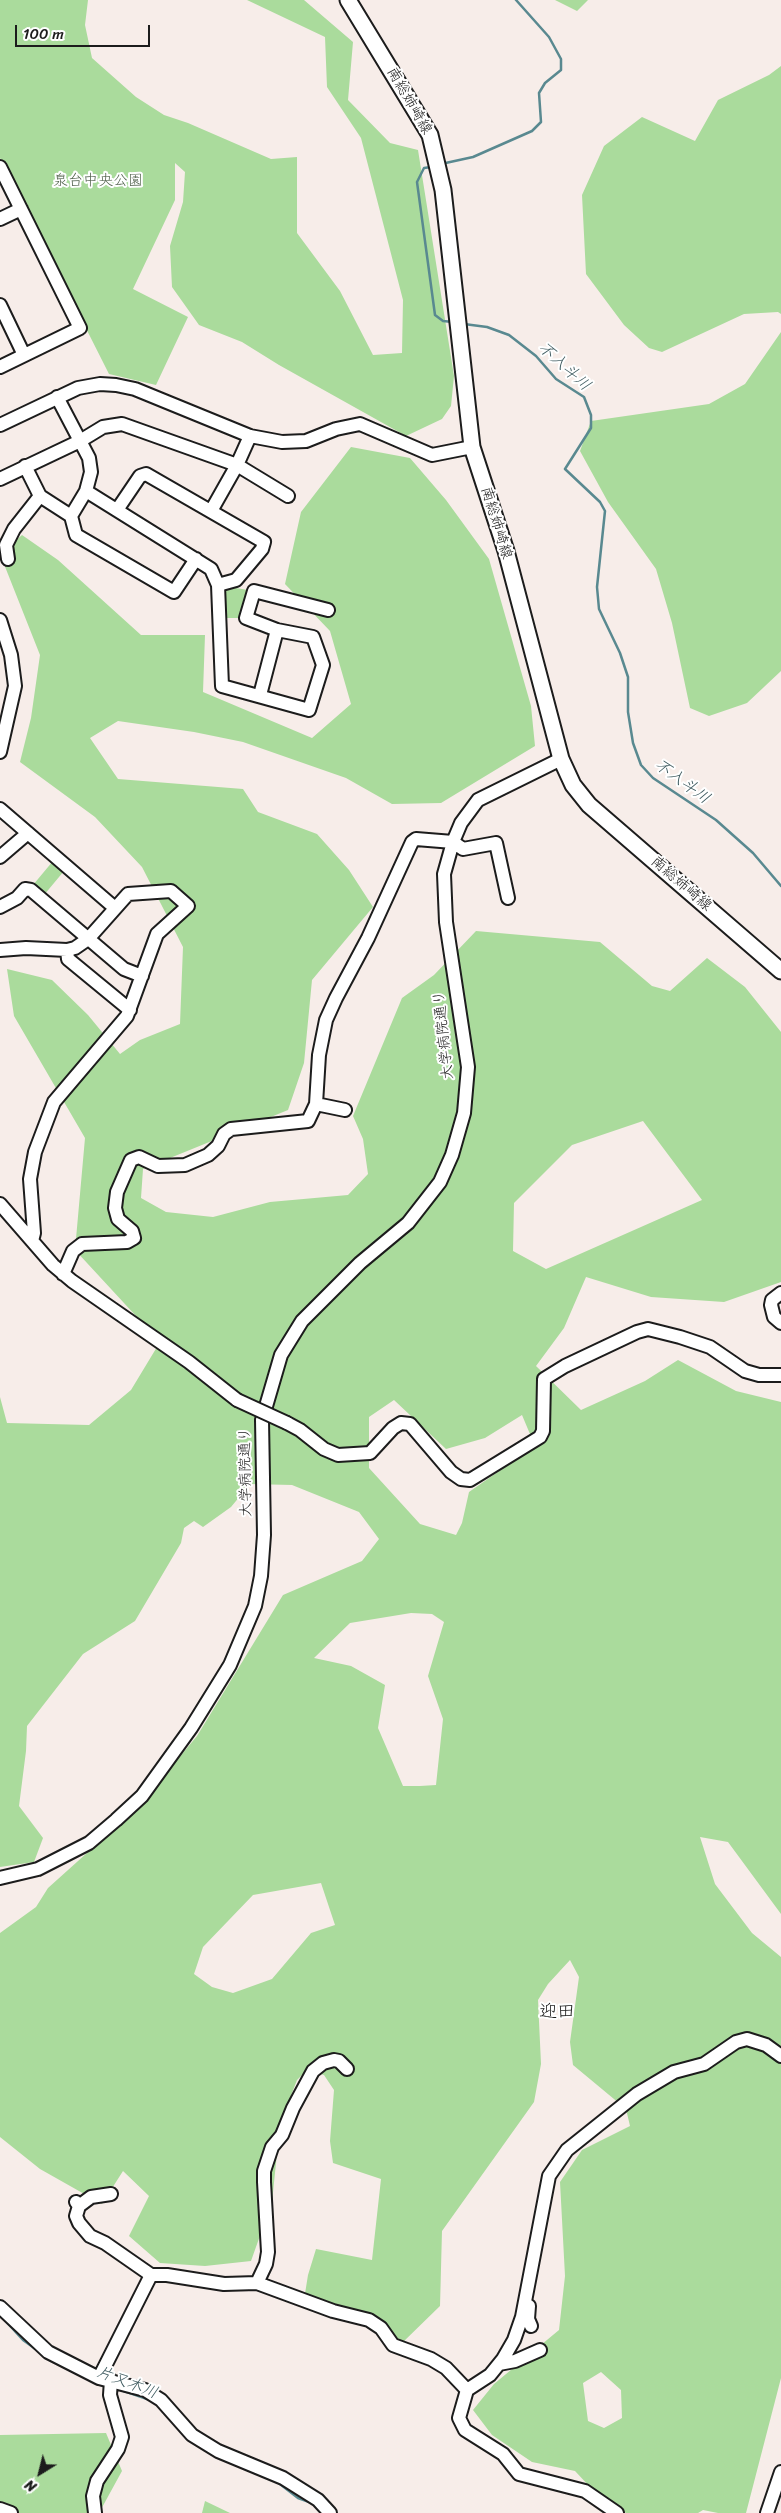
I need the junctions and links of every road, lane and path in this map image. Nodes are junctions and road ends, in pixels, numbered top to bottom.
1 (348, 0) edge
2 (0, 167) edge
3 (21, 209) junction
4 (0, 219) edge
5 (0, 305) edge
6 (24, 355) junction
7 (0, 367) edge
8 (57, 397) junction
9 (0, 425) edge
10 (250, 436) junction
11 (80, 441) junction
12 (472, 447) junction
13 (237, 465) junction
14 (25, 466) junction
15 (0, 479) edge
16 (86, 491) junction
17 (40, 496) junction
18 (288, 496) dead end
19 (117, 510) junction
20 (211, 511) junction
21 (71, 516) junction
22 (196, 558) junction
23 (8, 559) dead end
24 (218, 585) junction
25 (328, 610) dead end
26 (0, 620) edge
27 (277, 630) junction
28 (260, 695) junction
29 (0, 752) edge
30 (561, 759) junction
31 (0, 809) edge
32 (28, 833) junction
33 (453, 842) junction
34 (0, 857) edge
35 (508, 898) dead end
36 (0, 907) edge
37 (115, 908) junction
38 (88, 939) junction
39 (0, 950) edge
40 (67, 950) junction
41 (781, 972) edge
42 (142, 976) junction
43 (130, 1010) junction
44 (316, 1104) junction
45 (345, 1110) dead end
46 (0, 1204) edge
47 (32, 1241) junction
48 (63, 1274) junction
49 (781, 1293) edge
50 (781, 1323) edge
51 (781, 1376) edge
52 (0, 1878) edge
53 (781, 2056) edge
54 (347, 2069) dead end
55 (111, 2194) dead end
56 (151, 2276) junction
57 (257, 2283) junction
58 (526, 2294) junction
59 (0, 2307) edge
60 (531, 2326) dead end
61 (540, 2350) dead end
62 (499, 2364) junction
63 (108, 2383) junction
64 (466, 2390) junction
65 (781, 2472) edge
66 (0, 2509) edge
67 (11, 2513) edge
68 (94, 2513) edge
69 (330, 2513) edge
70 (617, 2513) edge
71 (767, 2513) edge

1 - 12 main road, 南総姉崎線
2 - 3 street
3 - 4 street
3 - 6 street
5 - 6 street
6 - 7 street
8 - 9 street
8 - 10 street
8 - 11 street
10 - 12 street
10 - 13 street
11 - 13 street
11 - 14 street
11 - 16 street
12 - 30 main road, 南総姉崎線
13 - 18 street
13 - 20 street
14 - 15 street
14 - 17 street
16 - 19 street
16 - 21 street
17 - 21 street
17 - 23 street
19 - 20 street
19 - 22 street
20 - 24 street
21 - 22 street
22 - 24 street
24 - 28 street
25 - 27 street
26 - 29 street
27 - 28 street
27 - 28 street
30 - 33 street, 大学病院通り
30 - 41 main road, 南総姉崎線
31 - 32 street
32 - 34 street
32 - 37 street
33 - 35 street
33 - 44 street
33 - 52 street, 大学病院通り
36 - 38 street
37 - 38 street
37 - 42 street
38 - 40 street
38 - 42 street
39 - 40 street
40 - 43 street
42 - 43 street
43 - 47 street
44 - 45 street
44 - 48 street
46 - 47 street
47 - 48 street
48 - 51 street, bridge
49 - 50 street
53 - 58 street
54 - 57 street
55 - 56 street
56 - 57 street
56 - 63 street
57 - 64 street
58 - 60 street
58 - 62 street
59 - 63 street
61 - 62 street
62 - 64 street
63 - 68 street
63 - 69 street
64 - 70 street
65 - 71 street
66 - 67 street

